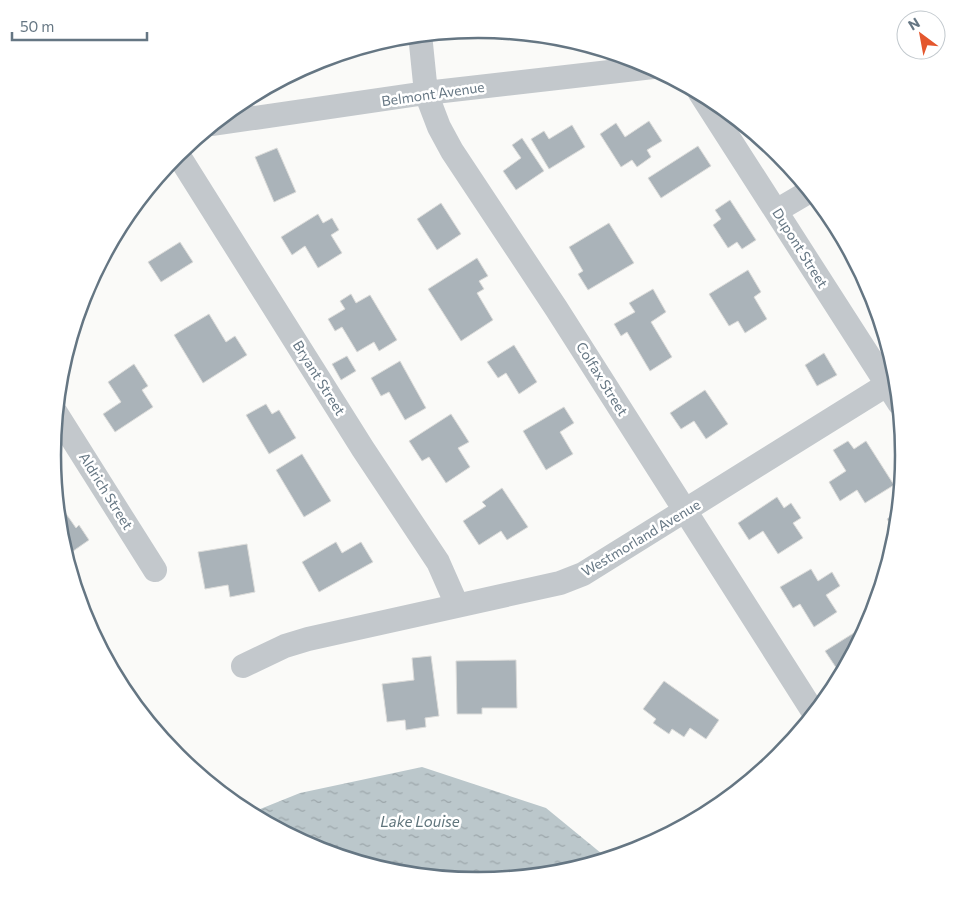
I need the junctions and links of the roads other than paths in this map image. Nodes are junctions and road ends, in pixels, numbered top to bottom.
1 (421, 42) edge
2 (637, 69) edge
3 (426, 93) junction
4 (709, 108) edge
5 (227, 122) edge
6 (182, 161) edge
7 (804, 195) edge
8 (776, 211) junction
9 (888, 380) edge
10 (890, 391) edge
11 (62, 423) edge
12 (686, 511) junction
13 (155, 570) dead end
14 (457, 605) junction
15 (243, 666) dead end
16 (810, 707) edge

1 - 3 street, Colfax Street
2 - 3 street, Belmont Avenue
3 - 5 street, Belmont Avenue
3 - 12 street, Colfax Street
4 - 8 street, Dupont Street
6 - 14 street, Bryant Street
7 - 8 street
8 - 9 street, Dupont Street
10 - 12 street, Westmorland Avenue
11 - 13 street, Aldrich Street
12 - 14 street, Westmorland Avenue
12 - 16 street, Colfax Street
14 - 15 street, Westmorland Avenue

